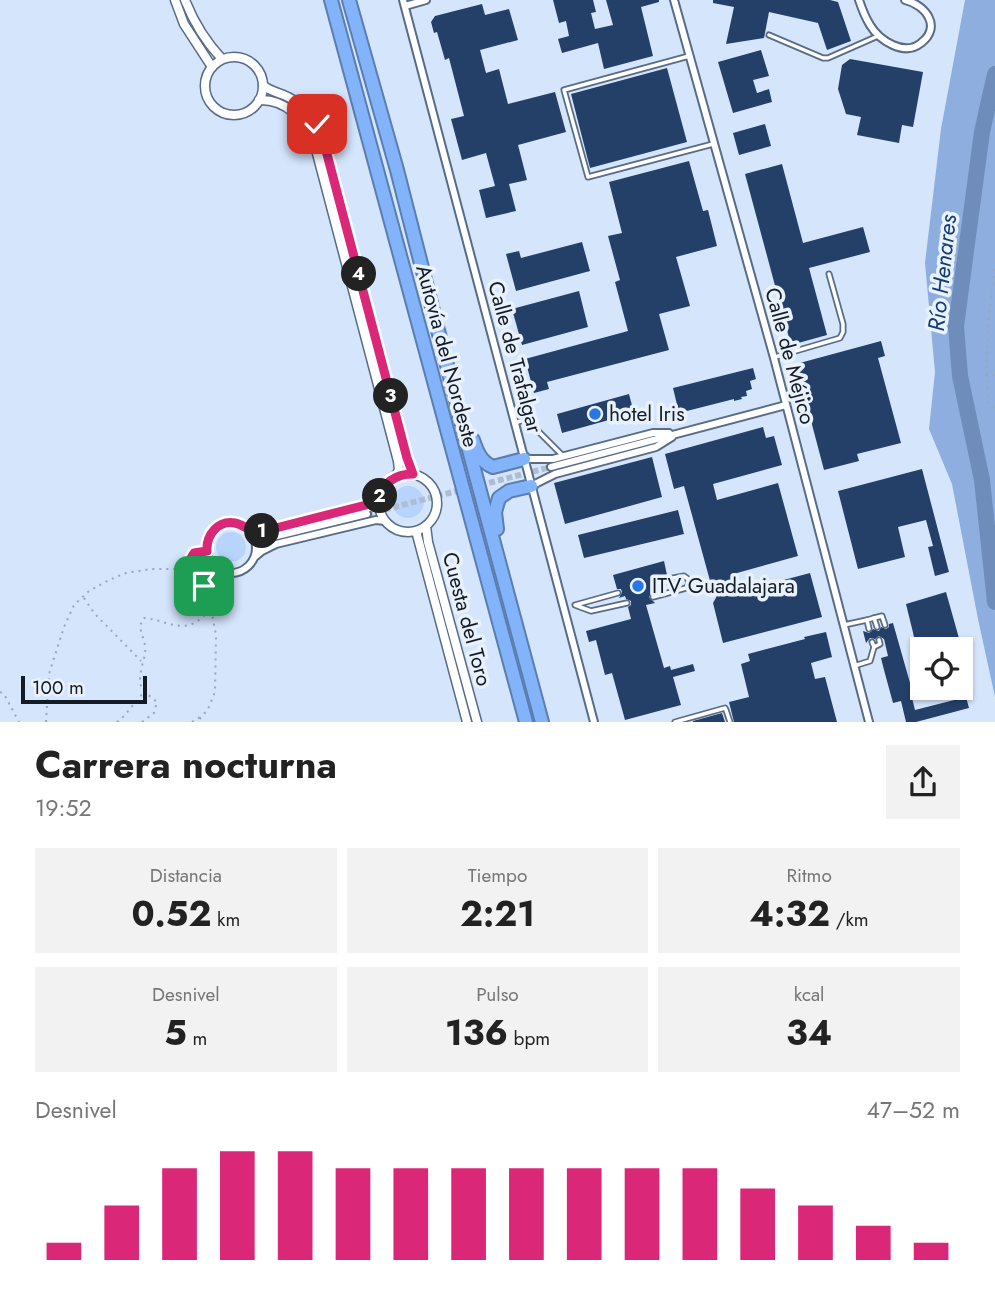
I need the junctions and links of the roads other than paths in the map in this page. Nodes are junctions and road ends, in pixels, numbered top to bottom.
1 (175, 0) edge
2 (185, 0) edge
3 (331, 0) edge
4 (349, 0) edge
5 (426, 0) edge
6 (674, 0) edge
7 (859, 0) edge
8 (905, 0) edge
9 (404, 3) edge
10 (769, 35) dead end
11 (878, 36) junction
12 (689, 56) junction
13 (222, 60) junction
14 (212, 67) junction
15 (263, 85) junction
16 (259, 100) junction
17 (713, 144) junction
18 (829, 274) dead end
19 (774, 358) junction
20 (451, 376) junction
21 (786, 405) junction
22 (514, 423) junction
23 (680, 433) junction
24 (563, 456) junction
25 (524, 459) junction
26 (551, 467) tunnel mouth
27 (413, 474) junction
28 (395, 477) junction
29 (531, 486) junction
30 (379, 499) junction
31 (367, 514) tunnel mouth
32 (385, 521) junction
33 (426, 526) junction
34 (416, 531) junction
35 (251, 532) junction
36 (273, 537) junction
37 (255, 554) junction
38 (668, 579) dead end
39 (618, 593) dead end
40 (653, 597) dead end
41 (627, 603) dead end
42 (575, 606) junction
43 (564, 609) junction
44 (874, 618) junction
45 (867, 620) junction
46 (844, 625) junction
47 (885, 625) dead end
48 (877, 627) dead end
49 (869, 629) dead end
50 (881, 642) dead end
51 (854, 666) junction
52 (467, 722) edge
53 (477, 722) edge
54 (526, 722) edge
55 (542, 722) edge
56 (549, 722) edge
57 (594, 722) edge
58 (675, 722) edge
59 (730, 722) edge
60 (869, 722) edge

1 - 14 street
2 - 13 street
3 - 54 highway, Autovía del Nordeste
4 - 20 highway, Autovía del Nordeste
5 - 9 street
6 - 12 street, Calle de Méjico
7 - 11 street
8 - 11 street
9 - 22 street, Calle de Trafalgar
10 - 11 lane
12 - 17 street, Calle de Méjico
12 - 17 lane
13 - 14 street
13 - 15 street
14 - 16 street
15 - 16 street
15 - 27 street
16 - 28 street
17 - 19 street, Calle de Méjico
18 - 19 lane
19 - 21 street, Calle de Méjico
20 - 25 highway
20 - 55 highway, Autovía del Nordeste
21 - 23 street
21 - 46 street, Calle de Méjico
22 - 24 lane
22 - 25 street, Calle de Trafalgar
23 - 24 street
23 - 26 street
23 - 29 street
24 - 25 street
25 - 29 street, Calle de Trafalgar
27 - 28 street
27 - 33 street
28 - 30 street
29 - 43 street, Calle de Trafalgar
29 - 56 highway
30 - 32 street
30 - 35 street
31 - 36 street
32 - 34 street
32 - 37 street
33 - 34 street
33 - 53 street, Cuesta del Toro
34 - 52 street
35 - 36 street
35 - 37 street
35 - 37 street
36 - 37 street
38 - 40 lane
39 - 42 lane
41 - 42 lane
42 - 43 lane
43 - 57 street, Calle de Trafalgar
44 - 45 lane
44 - 47 lane
44 - 48 lane
45 - 46 lane
45 - 49 lane
46 - 51 street, Calle de Méjico
50 - 51 lane
51 - 60 street, Calle de Méjico
58 - 59 lane

